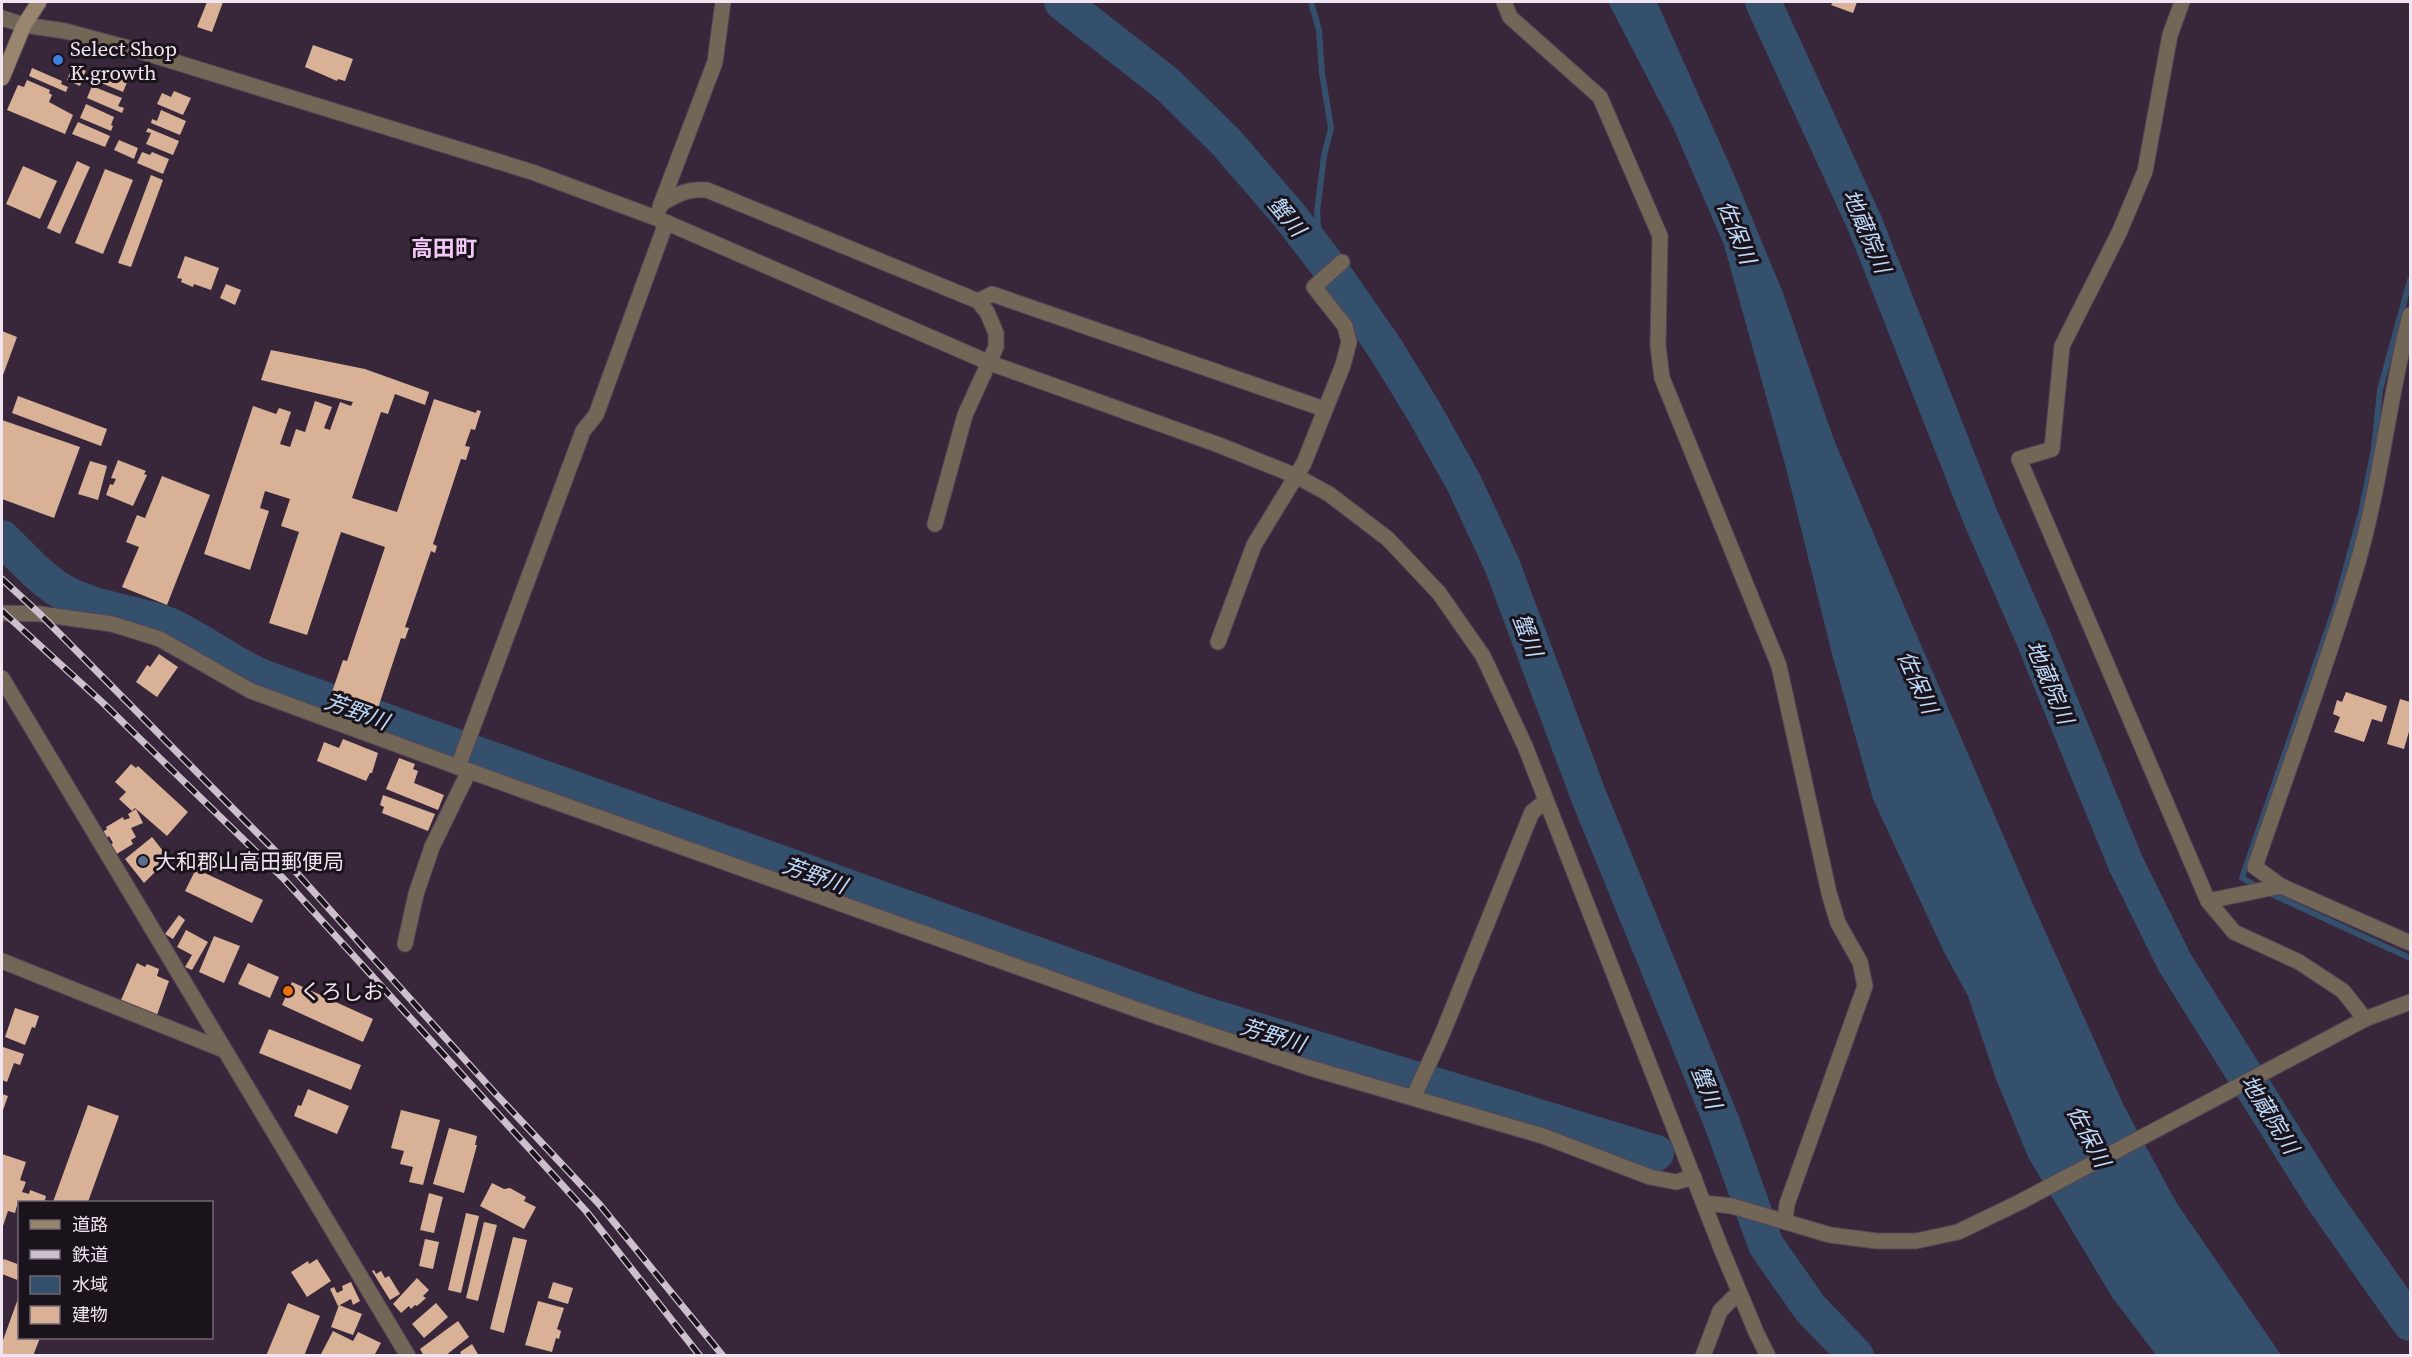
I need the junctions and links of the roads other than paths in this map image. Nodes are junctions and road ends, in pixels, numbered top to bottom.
1 (39, 2) edge
2 (723, 2) edge
3 (1504, 2) edge
4 (2182, 2) edge
5 (2, 18) edge
6 (24, 25) junction
7 (2, 78) edge
8 (662, 203) junction
9 (661, 220) junction
10 (1342, 262) dead end
11 (978, 301) junction
12 (2410, 315) edge
13 (990, 363) junction
14 (1324, 409) junction
15 (1296, 476) junction
16 (935, 524) dead end
17 (2, 613) edge
18 (1218, 642) dead end
19 (2, 678) edge
20 (464, 769) junction
21 (1546, 801) junction
22 (2281, 886) junction
23 (2208, 901) junction
24 (2410, 943) edge
25 (405, 944) dead end
26 (2, 961) edge
27 (2410, 1002) edge
28 (2372, 1016) junction
29 (224, 1050) junction
30 (1413, 1098) junction
31 (1694, 1177) junction
32 (1704, 1203) junction
33 (1783, 1220) junction
34 (1739, 1292) junction
35 (408, 1356) edge
36 (1703, 1356) edge
37 (1768, 1356) edge

1 - 6 main road
2 - 8 street
3 - 33 street
4 - 23 street
5 - 6 street
6 - 7 main road
6 - 9 street
8 - 9 street
8 - 11 street
9 - 13 street
9 - 20 street
10 - 14 street
11 - 13 street
11 - 14 street
12 - 22 street
13 - 15 street
13 - 16 street
14 - 15 street
15 - 18 street
15 - 21 street
17 - 20 street
19 - 29 street
20 - 25 street
20 - 30 street
21 - 30 street
21 - 31 street
22 - 23 street
22 - 24 street
23 - 28 street
26 - 29 street
27 - 28 street
28 - 33 street
29 - 35 street
30 - 31 street
31 - 32 street
32 - 33 street
32 - 34 street
34 - 36 street
34 - 37 street

